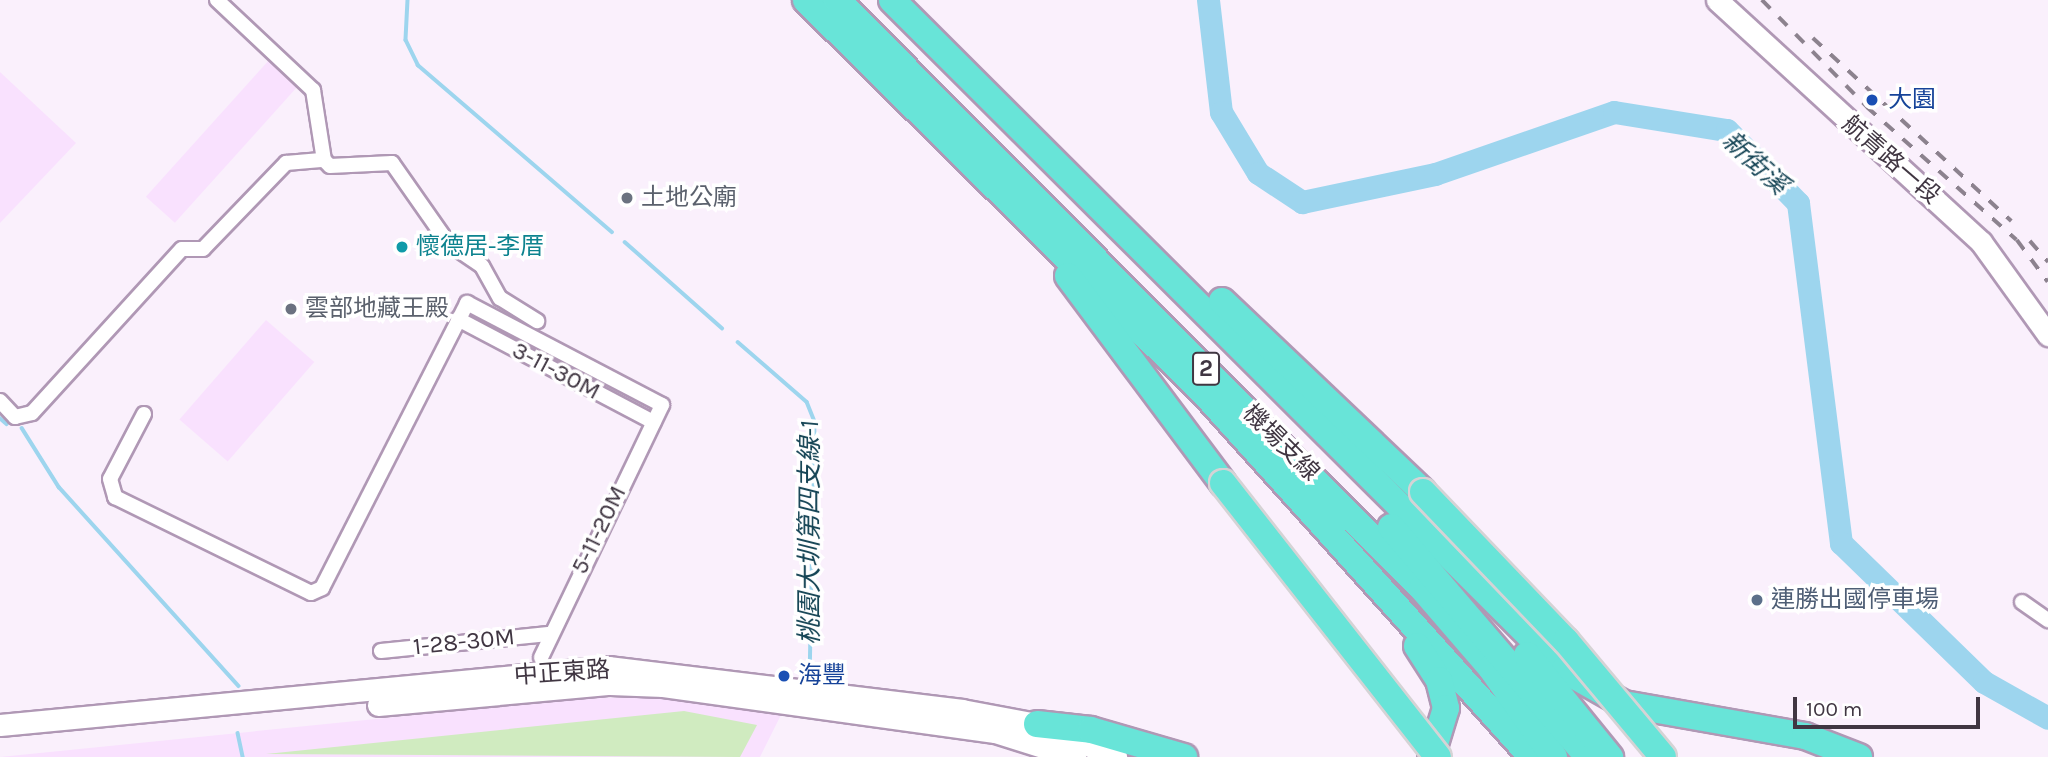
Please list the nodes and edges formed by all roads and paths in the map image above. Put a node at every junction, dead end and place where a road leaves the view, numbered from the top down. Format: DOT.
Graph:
graph roads {
  1 [pos="217,0"];
  2 [pos="806,0"];
  3 [pos="837,0"];
  4 [pos="873,0"];
  5 [pos="892,0"];
  6 [pos="904,0"];
  7 [pos="1723,2"];
  8 [pos="324,160"];
  9 [pos="1031,223"];
  10 [pos="458,319"];
  11 [pos="537,321"];
  12 [pos="2048,334"];
  13 [pos="0,401"];
  14 [pos="662,405"];
  15 [pos="144,414"];
  16 [pos="653,422"];
  17 [pos="1298,498"];
  18 [pos="1460,572"];
  19 [pos="2022,602"];
  20 [pos="2048,620"];
  21 [pos="548,634"];
  22 [pos="381,650"];
  23 [pos="541,657"];
  24 [pos="1037,724"];
  25 [pos="0,725"];
  26 [pos="0,737"];
  27 [pos="1075,757"];
  28 [pos="1116,757"];
  29 [pos="1184,757"];
  30 [pos="1431,757"];
  31 [pos="1438,757"];
  32 [pos="1532,757"];
  33 [pos="1554,757"];
  34 [pos="1588,757"];
  35 [pos="1610,757"];
  36 [pos="1664,757"];
  37 [pos="1859,757"];
  1 -- 8 [label="street"];
  2 -- 9 [label="highway"];
  3 -- 33 [label="highway, 機場支線 / 2"];
  4 -- 34 [label="highway, 機場支線 / 2"];
  5 -- 18 [label="highway"];
  6 -- 36 [label="highway, bridge"];
  7 -- 12 [label="main road, 航青路一段"];
  8 -- 11 [label="street"];
  8 -- 13 [label="street"];
  9 -- 17 [label="highway"];
  9 -- 31 [label="highway, bridge"];
  10 -- 14 [label="street, 3-11-30M"];
  10 -- 15 [label="street"];
  10 -- 16 [label="street, 3-11-30M"];
  14 -- 16 [label="street, 5-11-20M"];
  16 -- 21 [label="street, 5-11-20M"];
  17 -- 30 [label="highway"];
  17 -- 32 [label="highway"];
  18 -- 35 [label="highway"];
  18 -- 37 [label="highway"];
  19 -- 20 [label="street"];
  21 -- 22 [label="street, 1-28-30M"];
  21 -- 23 [label="street, 5-11-20M"];
  24 -- 25 [label="main road, 中正東路"];
  24 -- 28 [label="main road, 中正東路"];
  24 -- 29 [label="highway"];
  26 -- 27 [label="main road, 中正東路"];
}
